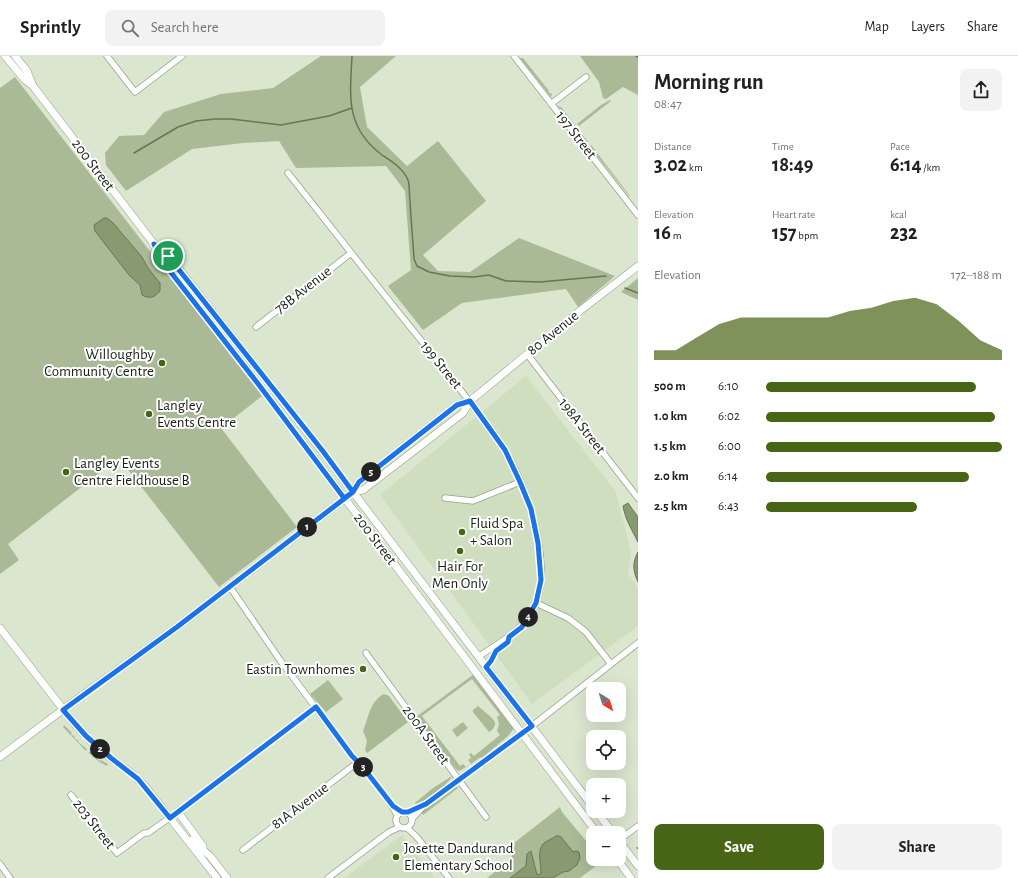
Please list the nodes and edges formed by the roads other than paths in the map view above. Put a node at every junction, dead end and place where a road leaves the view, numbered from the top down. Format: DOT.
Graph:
graph roads {
  1 [pos="5,56"];
  2 [pos="15,56"];
  3 [pos="107,56"];
  4 [pos="182,56"];
  5 [pos="514,56"];
  6 [pos="586,77"];
  7 [pos="33,86"];
  8 [pos="552,104"];
  9 [pos="288,173"];
  10 [pos="638,215"];
  11 [pos="154,244"];
  12 [pos="351,253"];
  13 [pos="638,266"];
  14 [pos="256,327"];
  15 [pos="527,354"];
  16 [pos="470,401"];
  17 [pos="520,482"];
  18 [pos="353,492"];
  19 [pos="344,498"];
  20 [pos="445,498"];
  21 [pos="638,498"];
  22 [pos="230,586"];
  23 [pos="536,603"];
  24 [pos="0,628"];
  25 [pos="509,637"];
  26 [pos="638,643"];
  27 [pos="366,653"];
  28 [pos="478,657"];
  29 [pos="611,664"];
  30 [pos="486,667"];
  31 [pos="316,707"];
  32 [pos="63,710"];
  33 [pos="532,726"];
  34 [pos="522,733"];
  35 [pos="0,757"];
  36 [pos="358,762"];
  37 [pos="459,779"];
  38 [pos="71,795"];
  39 [pos="586,798"];
  40 [pos="426,804"];
  41 [pos="178,812"];
  42 [pos="402,813"];
  43 [pos="170,818"];
  44 [pos="412,818"];
  45 [pos="486,818"];
  46 [pos="601,818"];
  47 [pos="398,825"];
  48 [pos="409,826"];
  49 [pos="592,826"];
  50 [pos="608,826"];
  51 [pos="638,826"];
  52 [pos="180,831"];
  53 [pos="626,835"];
  54 [pos="243,850"];
  55 [pos="626,850"];
  56 [pos="210,856"];
  57 [pos="0,864"];
  58 [pos="622,866"];
  59 [pos="638,866"];
  60 [pos="10,878"];
  61 [pos="217,878"];
  62 [pos="227,878"];
  63 [pos="328,878"];
  64 [pos="449,878"];
  65 [pos="631,878"];
  1 -- 7 [label="main road, 200 Street"];
  2 -- 7 [label="main road, 200 Street"];
  3 -- 4 [label="street"];
  5 -- 8 [label="street, 197 Street"];
  6 -- 8 [label="street"];
  7 -- 11 [label="main road, 200 Street"];
  8 -- 10 [label="street, 197 Street"];
  9 -- 12 [label="street, 199 Street"];
  11 -- 18 [label="main road, 200 Street"];
  11 -- 19 [label="main road, 200 Street"];
  12 -- 14 [label="street, 78B Avenue"];
  12 -- 16 [label="street, 199 Street"];
  13 -- 15 [label="main road, 80 Avenue"];
  15 -- 16 [label="main road, 80 Avenue"];
  15 -- 21 [label="street, 198A Street"];
  16 -- 17 [label="street, 199 Street"];
  16 -- 18 [label="main road, 80 Avenue"];
  17 -- 20 [label="street"];
  17 -- 23 [label="street, 199 Street"];
  18 -- 19 [label="main road, 80 Avenue"];
  18 -- 28 [label="main road, 200 Street"];
  19 -- 22 [label="main road, 80 Avenue"];
  19 -- 34 [label="main road, 200 Street"];
  22 -- 31 [label="street"];
  22 -- 32 [label="main road, 80 Avenue"];
  23 -- 25 [label="street"];
  23 -- 29 [label="street"];
  24 -- 32 [label="main road"];
  25 -- 28 [label="street"];
  25 -- 30 [label="street"];
  26 -- 29 [label="street"];
  27 -- 37 [label="street, 200A Street"];
  28 -- 30 [label="main road, 200 Street"];
  29 -- 33 [label="street"];
  30 -- 33 [label="main road, 200 Street"];
  31 -- 36 [label="street"];
  31 -- 41 [label="street"];
  32 -- 35 [label="main road, 80 Avenue"];
  32 -- 43 [label="main road"];
  33 -- 34 [label="street"];
  33 -- 39 [label="main road, 200 Street"];
  34 -- 37 [label="street"];
  34 -- 49 [label="main road, 200 Street"];
  36 -- 42 [label="street"];
  36 -- 54 [label="street, 81A Avenue"];
  37 -- 40 [label="street"];
  37 -- 45 [label="street, 200A Street"];
  38 -- 43 [label="street, 203 Street"];
  40 -- 42 [label="street"];
  40 -- 44 [label="street"];
  41 -- 43 [label="street"];
  41 -- 56 [label="main road"];
  42 -- 44 [label="street"];
  42 -- 47 [label="street"];
  43 -- 52 [label="main road"];
  44 -- 48 [label="street"];
  46 -- 50 [label="main road"];
  47 -- 48 [label="street"];
  47 -- 63 [label="street"];
  48 -- 64 [label="street"];
  51 -- 53 [label="street"];
  52 -- 56 [label="main road"];
  52 -- 61 [label="main road"];
  55 -- 59 [label="main road"];
  56 -- 62 [label="main road"];
  57 -- 60 [label="street"];
  58 -- 65 [label="main road"];
}
